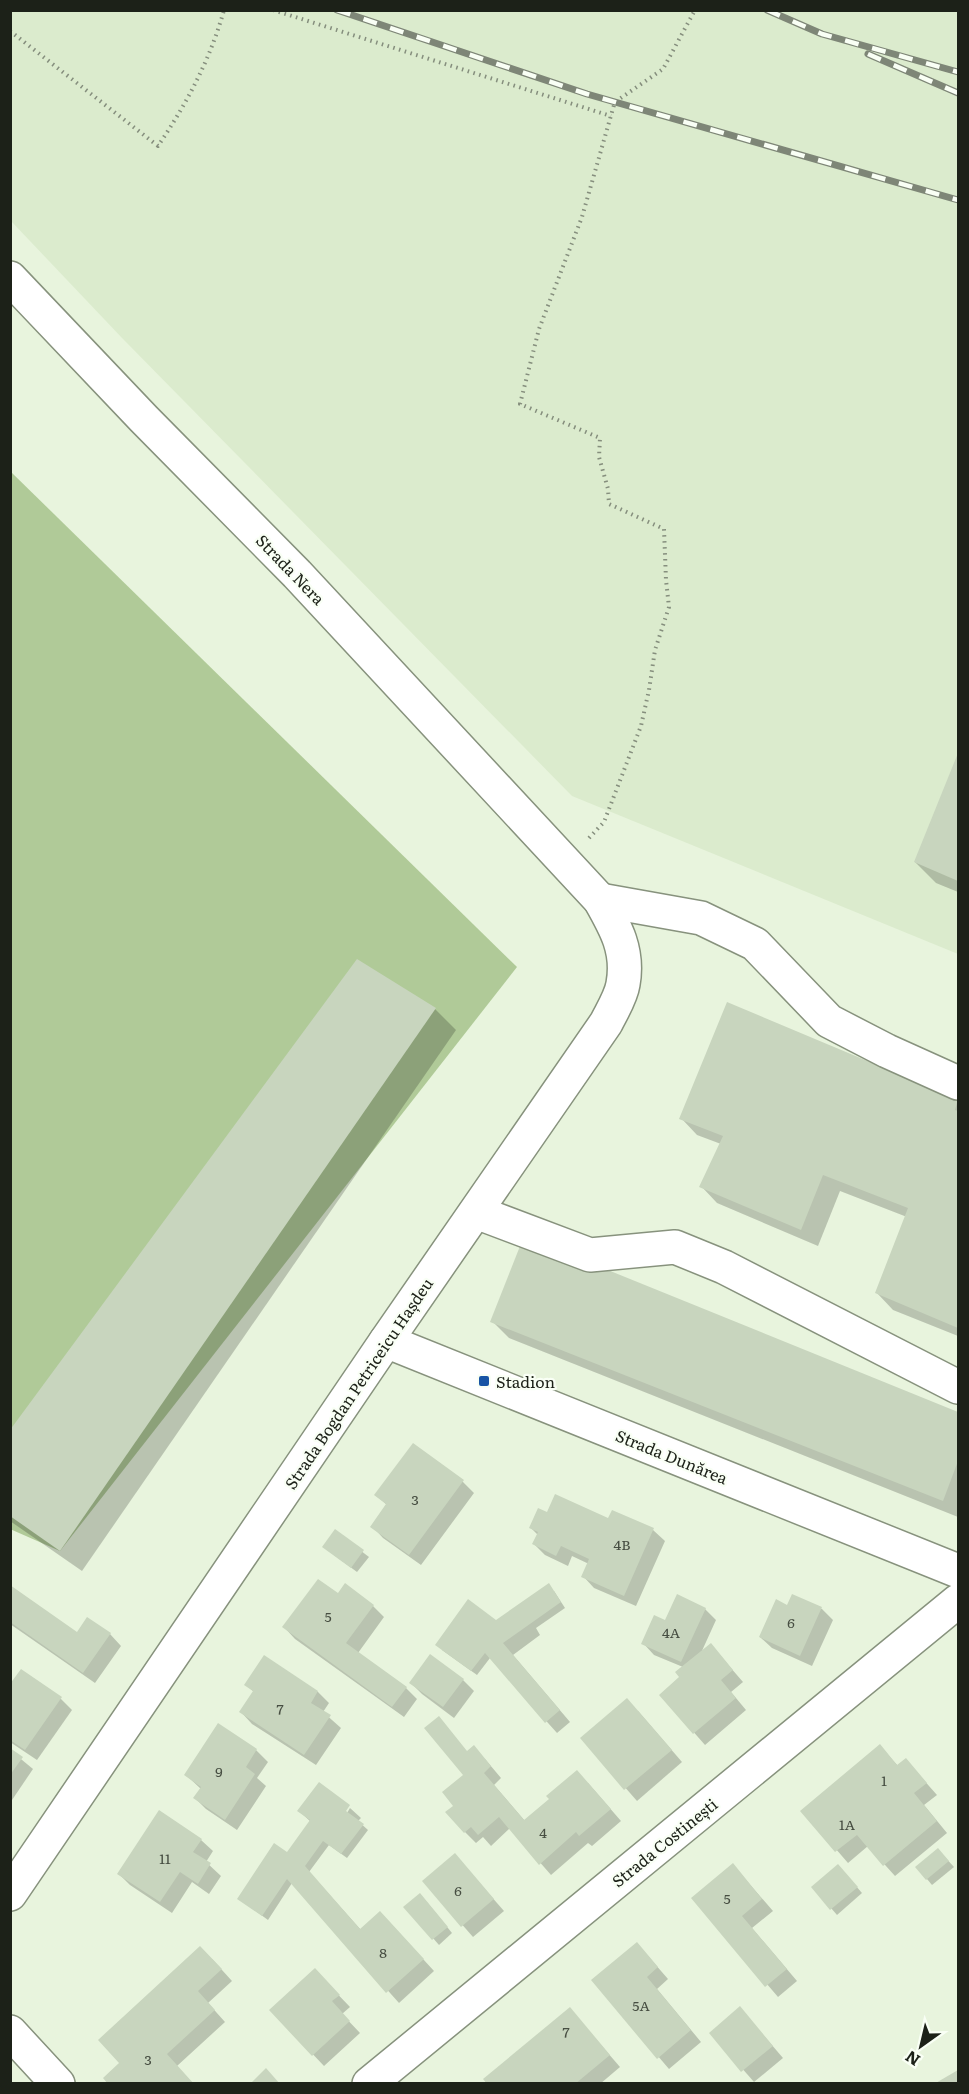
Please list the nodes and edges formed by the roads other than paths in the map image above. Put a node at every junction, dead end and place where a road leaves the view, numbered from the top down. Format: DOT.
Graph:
graph roads {
  1 [pos="10,278"];
  2 [pos="567,864"];
  3 [pos="600,900"];
  4 [pos="958,1083"];
  5 [pos="476,1212"];
  6 [pos="386,1341"];
  7 [pos="958,1387"];
  8 [pos="958,1571"];
  9 [pos="958,1601"];
  10 [pos="10,1894"];
  11 [pos="10,2032"];
  12 [pos="58,2084"];
  13 [pos="369,2084"];
  1 -- 2 [label="street, Strada Nera"];
  2 -- 3 [label="street, Strada Bogdan Petriceicu Hașdeu"];
  3 -- 4 [label="street"];
  3 -- 5 [label="street, Strada Bogdan Petriceicu Hașdeu"];
  5 -- 6 [label="street, Strada Bogdan Petriceicu Hașdeu"];
  5 -- 7 [label="street"];
  6 -- 8 [label="street, Strada Dunărea"];
  6 -- 10 [label="street, Strada Bogdan Petriceicu Hașdeu"];
  9 -- 13 [label="street, Strada Costinești"];
  11 -- 12 [label="street"];
}
